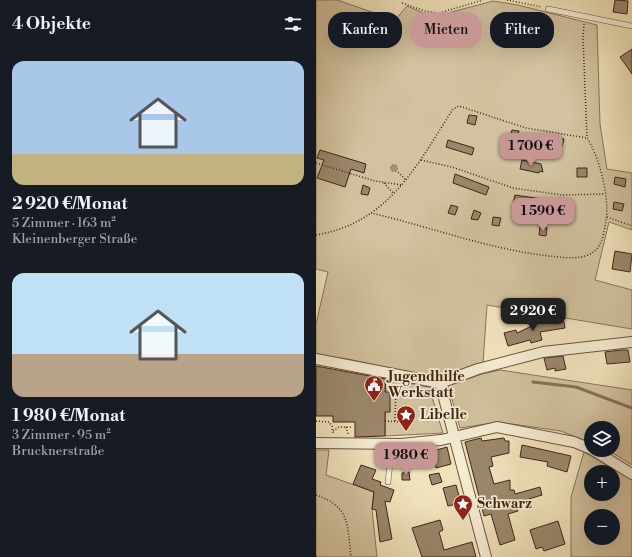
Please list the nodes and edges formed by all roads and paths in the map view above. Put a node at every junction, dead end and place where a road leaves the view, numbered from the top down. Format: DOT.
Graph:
graph roads {
  1 [pos="483,0"];
  2 [pos="507,0"];
  3 [pos="402,3"];
  4 [pos="548,9"];
  5 [pos="585,17"];
  6 [pos="632,26"];
  7 [pos="587,138"];
  8 [pos="420,160"];
  9 [pos="316,163"];
  10 [pos="396,170"];
  11 [pos="406,180"];
  12 [pos="384,182"];
  13 [pos="402,185"];
  14 [pos="394,194"];
  15 [pos="605,194"];
  16 [pos="372,213"];
  17 [pos="607,217"];
  18 [pos="632,226"];
  19 [pos="316,234"];
  20 [pos="632,342"];
  21 [pos="316,359"];
  22 [pos="440,383"];
  23 [pos="386,387"];
  24 [pos="316,421"];
  25 [pos="385,421"];
  26 [pos="395,422"];
  27 [pos="401,422"];
  28 [pos="352,428"];
  29 [pos="454,437"];
  30 [pos="316,443"];
  31 [pos="392,444"];
  32 [pos="584,446"];
  33 [pos="604,457"];
  34 [pos="632,474"];
  35 [pos="388,482"];
  36 [pos="316,495"];
  37 [pos="351,557"];
  38 [pos="486,557"];
  1 -- 3 [label="path"];
  2 -- 4 [label="path"];
  4 -- 5 [label="lane"];
  5 -- 6 [label="lane"];
  5 -- 7 [label="path"];
  7 -- 8 [label="path"];
  7 -- 15 [label="path"];
  8 -- 11 [label="path"];
  8 -- 15 [label="path"];
  9 -- 12 [label="path"];
  10 -- 11 [label="path"];
  11 -- 13 [label="path"];
  12 -- 13 [label="path"];
  12 -- 14 [label="path"];
  13 -- 14 [label="path"];
  14 -- 16 [label="path"];
  15 -- 17 [label="path"];
  16 -- 17 [label="path"];
  16 -- 19 [label="path"];
  17 -- 18 [label="path"];
  20 -- 22 [label="street"];
  21 -- 22 [label="street"];
  22 -- 29 [label="street"];
  23 -- 26 [label="path"];
  24 -- 28 [label="path"];
  25 -- 26 [label="path"];
  26 -- 27 [label="path"];
  29 -- 31 [label="street"];
  29 -- 32 [label="street"];
  29 -- 38 [label="street"];
  30 -- 31 [label="street"];
  31 -- 35 [label="lane"];
  33 -- 34 [label="street"];
  36 -- 37 [label="path"];
}
